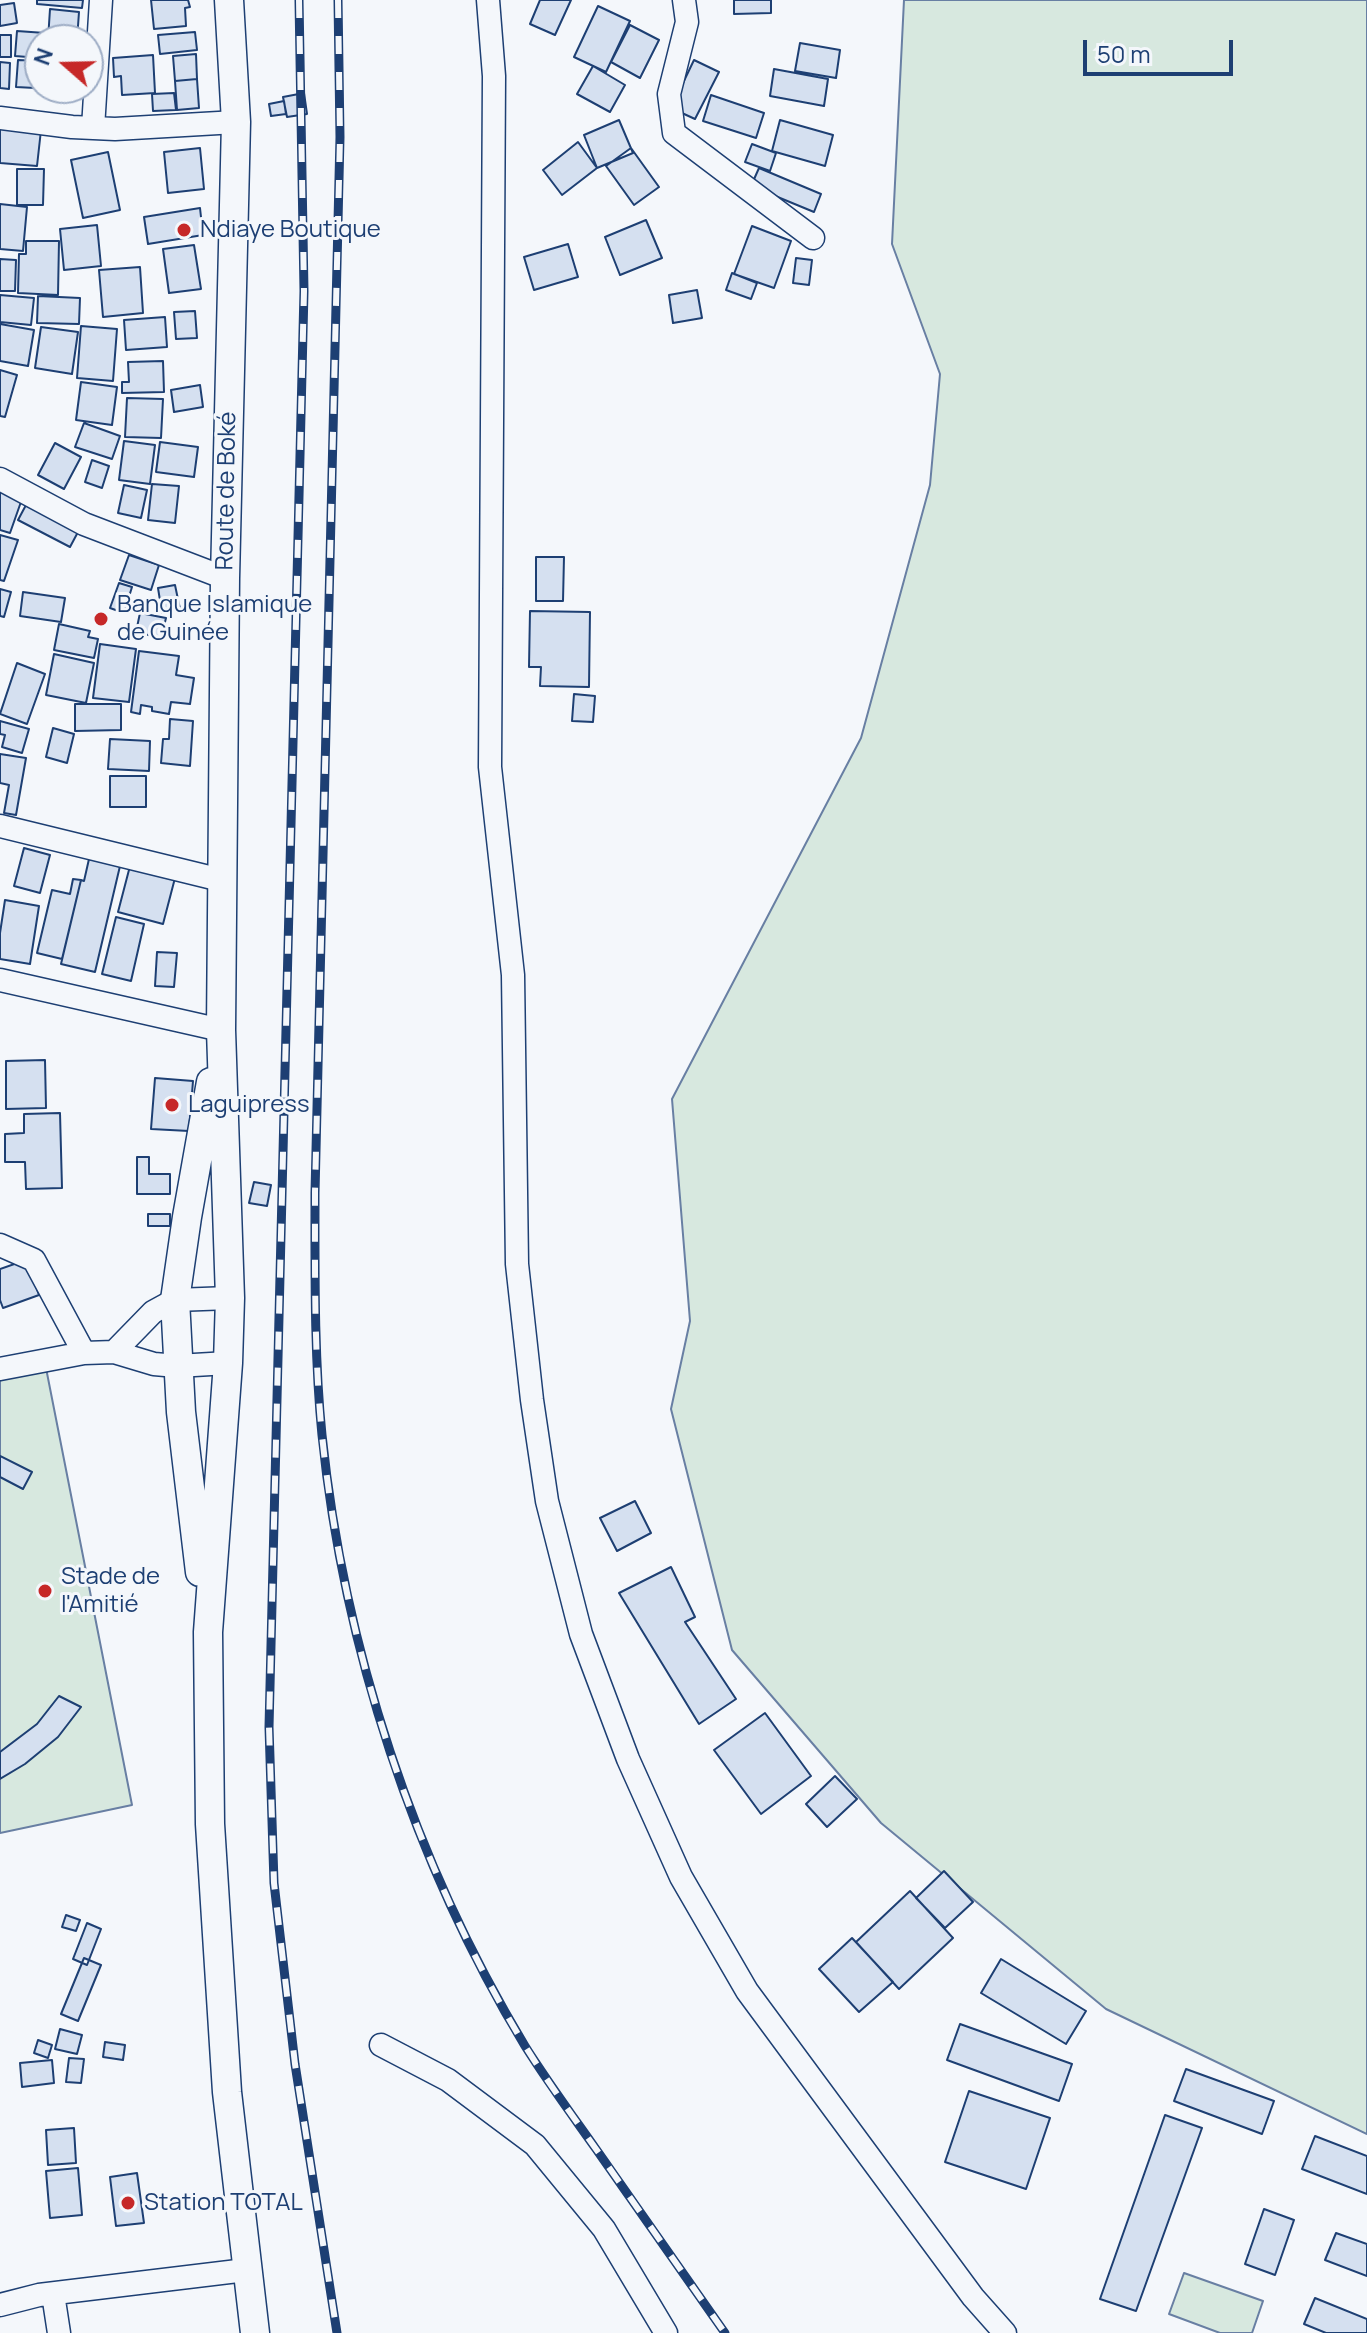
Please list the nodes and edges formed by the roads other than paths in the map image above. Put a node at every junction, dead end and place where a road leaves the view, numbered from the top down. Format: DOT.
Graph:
graph roads {
  1 [pos="101,0"];
  2 [pos="229,0"];
  3 [pos="488,0"];
  4 [pos="684,0"];
  5 [pos="0,118"];
  6 [pos="236,122"];
  7 [pos="93,128"];
  8 [pos="813,238"];
  9 [pos="0,479"];
  10 [pos="225,578"];
  11 [pos="0,826"];
  12 [pos="221,880"];
  13 [pos="0,980"];
  14 [pos="221,1030"];
  15 [pos="0,1245"];
  16 [pos="230,1298"];
  17 [pos="175,1300"];
  18 [pos="114,1352"];
  19 [pos="84,1353"];
  20 [pos="228,1363"];
  21 [pos="177,1366"];
  22 [pos="0,1369"];
  23 [pos="208,1632"];
  24 [pos="381,2045"];
  25 [pos="246,2270"];
  26 [pos="53,2294"];
  27 [pos="0,2305"];
  28 [pos="59,2333"];
  29 [pos="255,2333"];
  30 [pos="666,2333"];
  31 [pos="1005,2333"];
  1 -- 7 [label="street"];
  2 -- 6 [label="main road, Route de Boké"];
  3 -- 31 [label="street"];
  4 -- 8 [label="street"];
  5 -- 7 [label="street"];
  6 -- 7 [label="street"];
  6 -- 10 [label="main road, Route de Boké"];
  9 -- 10 [label="street"];
  10 -- 12 [label="main road, Route de Boké"];
  11 -- 12 [label="street"];
  12 -- 14 [label="main road, Route de Boké"];
  13 -- 14 [label="street"];
  14 -- 16 [label="main road"];
  14 -- 17 [label="main road"];
  15 -- 19 [label="street"];
  16 -- 17 [label="street"];
  16 -- 20 [label="main road"];
  17 -- 18 [label="street"];
  17 -- 21 [label="main road"];
  18 -- 19 [label="street"];
  18 -- 21 [label="street"];
  19 -- 22 [label="street"];
  20 -- 21 [label="street"];
  20 -- 23 [label="main road"];
  21 -- 23 [label="main road"];
  23 -- 25 [label="main road"];
  24 -- 30 [label="street"];
  25 -- 26 [label="street"];
  25 -- 29 [label="main road"];
  26 -- 27 [label="street"];
  26 -- 28 [label="street"];
}
